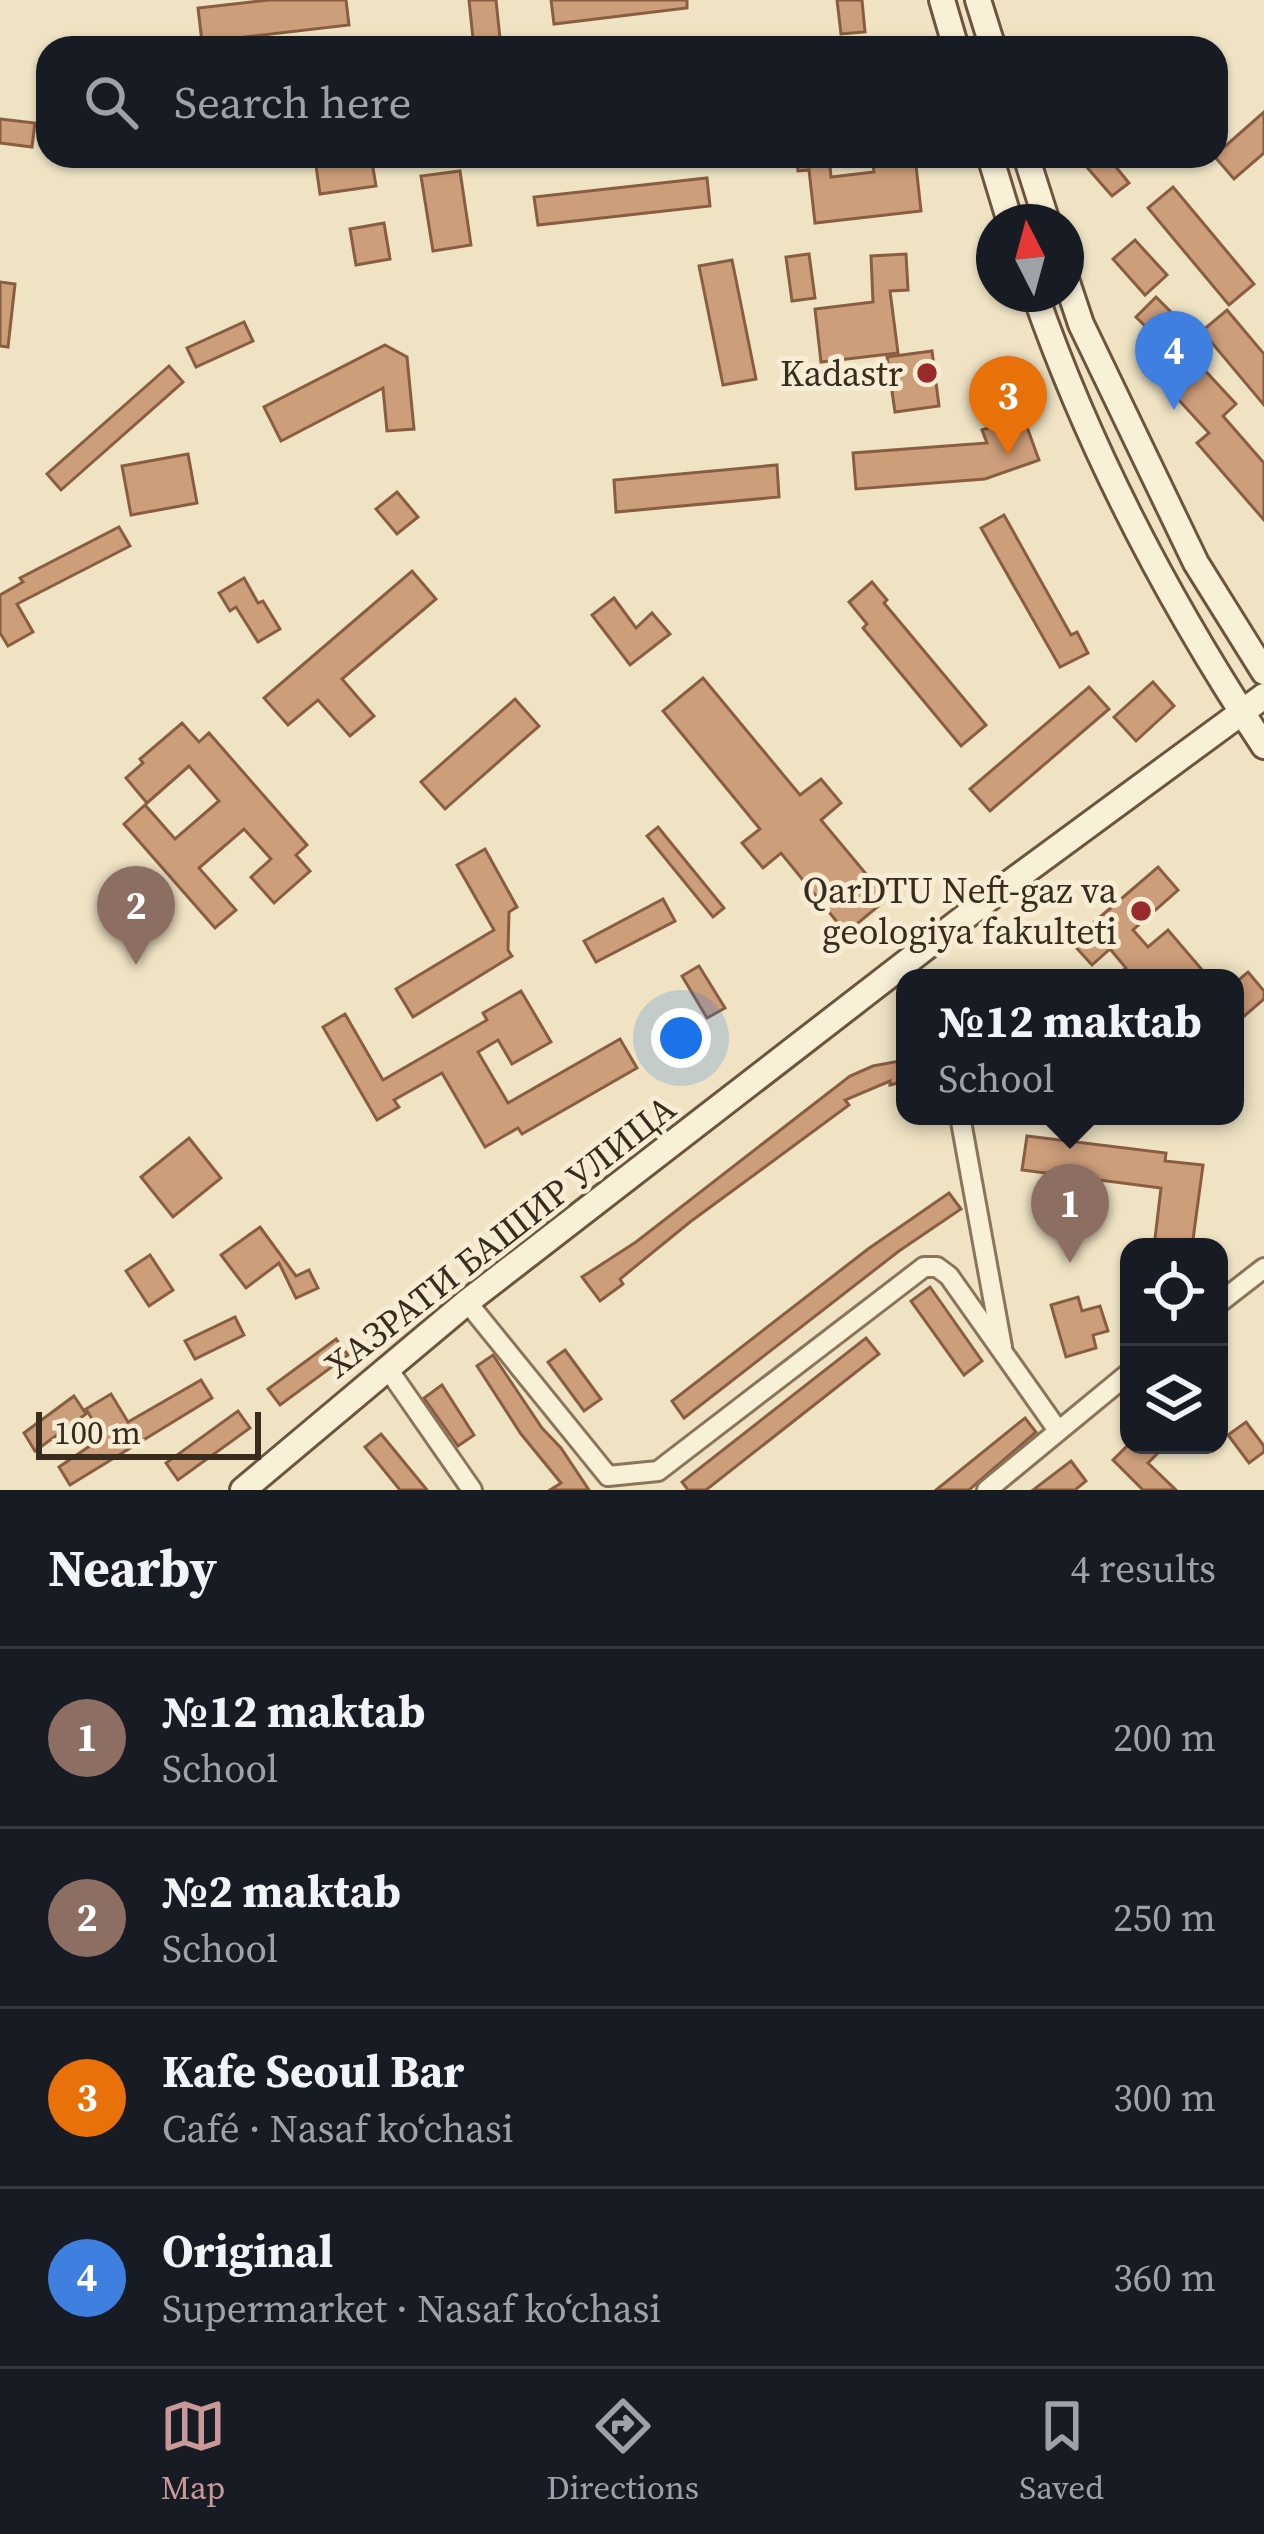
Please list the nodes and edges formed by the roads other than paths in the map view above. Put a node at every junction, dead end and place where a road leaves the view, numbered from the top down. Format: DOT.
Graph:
graph roads {
  1 [pos="942,0"];
  2 [pos="978,0"];
  3 [pos="952,36"];
  4 [pos="989,36"];
  5 [pos="994,168"];
  6 [pos="1030,168"];
  7 [pos="1005,204"];
  8 [pos="1041,204"];
  9 [pos="1042,312"];
  10 [pos="1078,312"];
  11 [pos="1264,672"];
  12 [pos="1264,696"];
  13 [pos="1241,712"];
  14 [pos="1264,746"];
  15 [pos="898,969"];
  16 [pos="896,970"];
  17 [pos="962,1125"];
  18 [pos="1264,1268"];
  19 [pos="1228,1296"];
  20 [pos="467,1302"];
  21 [pos="1003,1357"];
  22 [pos="388,1369"];
  23 [pos="1120,1380"];
  24 [pos="1057,1429"];
  25 [pos="243,1490"];
  26 [pos="472,1490"];
  27 [pos="987,1490"];
  1 -- 3 [label="street"];
  2 -- 4 [label="street"];
  5 -- 7 [label="street"];
  6 -- 8 [label="street"];
  9 -- 13 [label="street"];
  10 -- 11 [label="street"];
  12 -- 13 [label="street, ХАЗРАТИ БАШИР УЛИЦА"];
  13 -- 14 [label="street"];
  13 -- 15 [label="street, ХАЗРАТИ БАШИР УЛИЦА"];
  16 -- 20 [label="street, ХАЗРАТИ БАШИР УЛИЦА"];
  17 -- 21 [label="street"];
  18 -- 19 [label="street"];
  20 -- 21 [label="street"];
  20 -- 22 [label="street, ХАЗРАТИ БАШИР УЛИЦА"];
  21 -- 24 [label="street"];
  22 -- 25 [label="street, ХАЗРАТИ БАШИР УЛИЦА"];
  22 -- 26 [label="street"];
  23 -- 24 [label="street"];
  24 -- 27 [label="street"];
}
